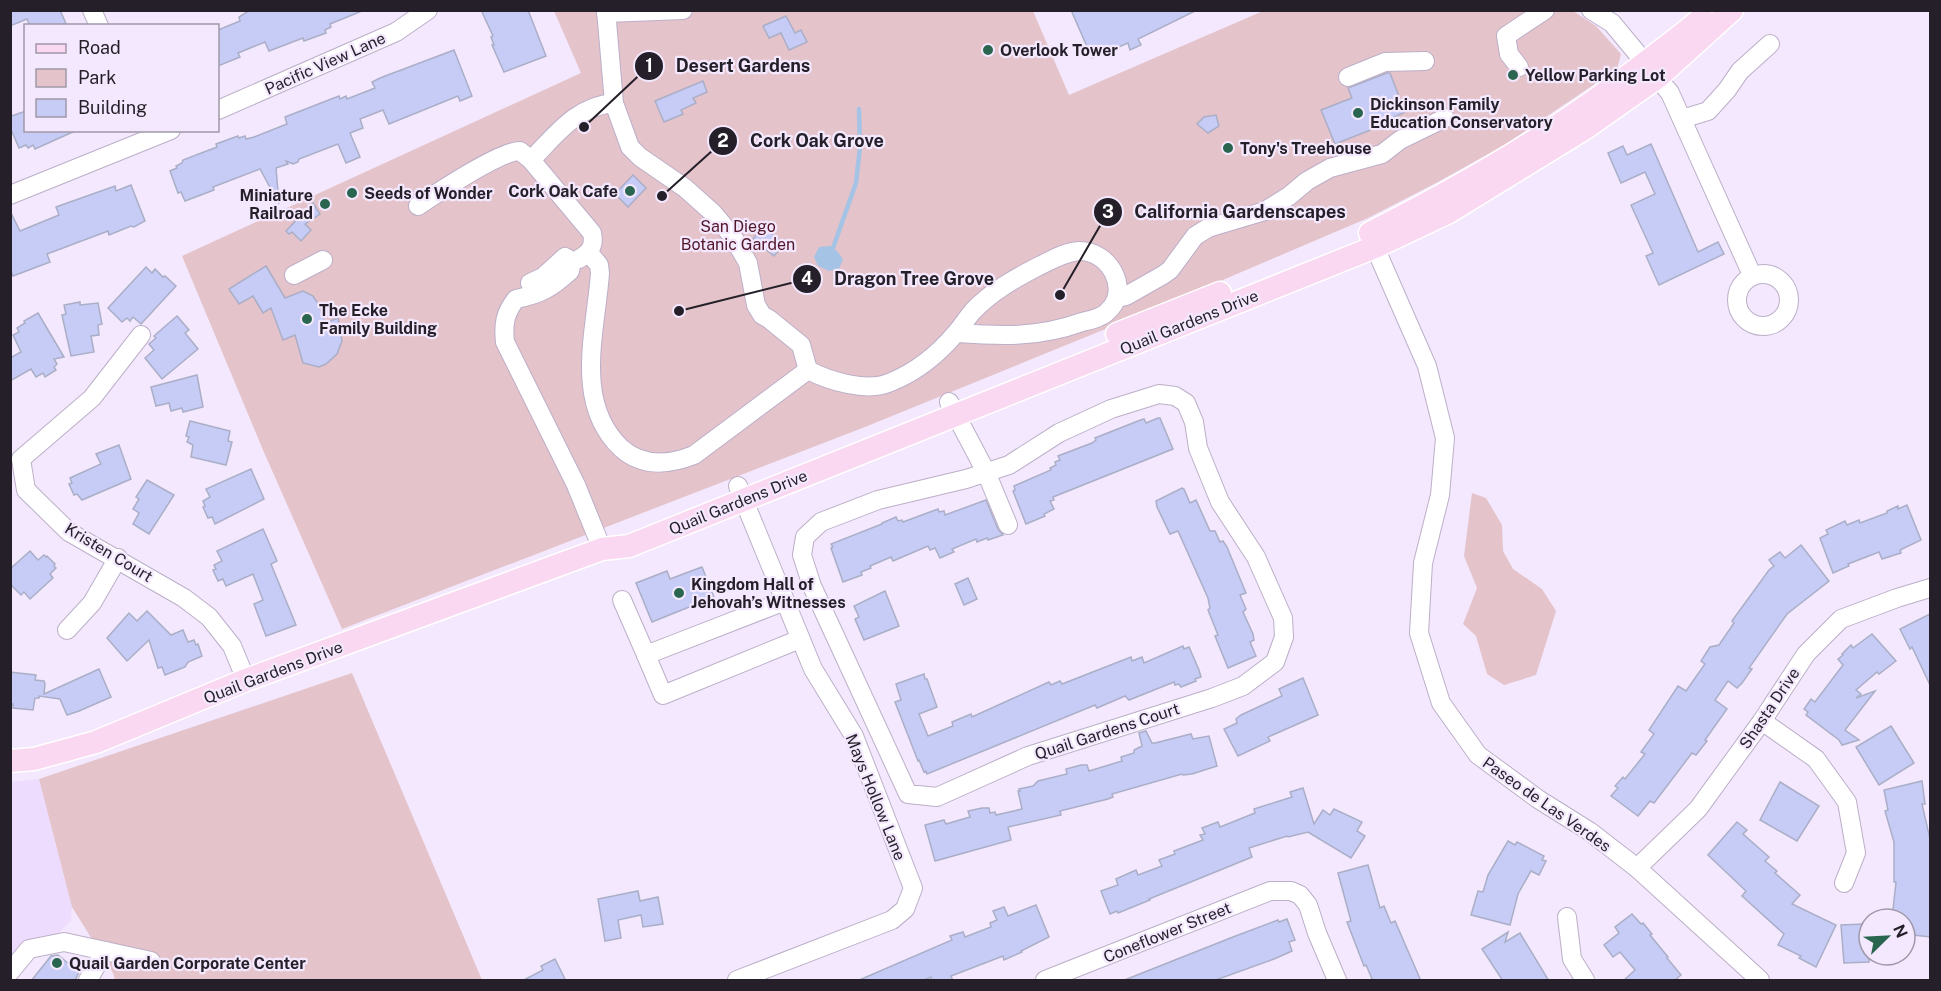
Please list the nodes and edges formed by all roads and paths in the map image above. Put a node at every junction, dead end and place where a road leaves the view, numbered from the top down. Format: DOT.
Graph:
graph roads {
  1 [pos="92,10"];
  2 [pos="428,10"];
  3 [pos="683,10"];
  4 [pos="1545,10"];
  5 [pos="1591,10"];
  6 [pos="1710,10"];
  7 [pos="1732,10"];
  8 [pos="606,12"];
  9 [pos="98,24"];
  10 [pos="1770,45"];
  11 [pos="1425,62"];
  12 [pos="1519,67"];
  13 [pos="1652,70"];
  14 [pos="1348,77"];
  15 [pos="614,103"];
  16 [pos="219,110"];
  17 [pos="1445,118"];
  18 [pos="1682,119"];
  19 [pos="147,135"];
  20 [pos="531,160"];
  21 [pos="10,195"];
  22 [pos="418,206"];
  23 [pos="1372,240"];
  24 [pos="589,253"];
  25 [pos="568,259"];
  26 [pos="323,260"];
  27 [pos="294,275"];
  28 [pos="1752,275"];
  29 [pos="531,283"];
  30 [pos="1117,298"];
  31 [pos="956,333"];
  32 [pos="141,335"];
  33 [pos="807,370"];
  34 [pos="952,409"];
  35 [pos="986,472"];
  36 [pos="741,493"];
  37 [pos="1008,525"];
  38 [pos="602,549"];
  39 [pos="118,558"];
  40 [pos="1930,588"];
  41 [pos="622,600"];
  42 [pos="785,601"];
  43 [pos="67,630"];
  44 [pos="800,639"];
  45 [pos="646,655"];
  46 [pos="246,680"];
  47 [pos="1762,721"];
  48 [pos="10,760"];
  49 [pos="1637,868"];
  50 [pos="1844,884"];
  51 [pos="1567,917"];
  52 [pos="105,951"];
  53 [pos="151,961"];
  54 [pos="10,972"];
  55 [pos="88,981"];
  56 [pos="737,981"];
  57 [pos="1045,981"];
  58 [pos="1337,981"];
  59 [pos="1585,981"];
  60 [pos="1760,981"];
  1 -- 9 [label="street"];
  2 -- 16 [label="street, Pacific View Lane"];
  3 -- 8 [label="street"];
  4 -- 12 [label="street"];
  5 -- 13 [label="street"];
  6 -- 13 [label="main road, Quail Gardens Drive"];
  7 -- 13 [label="main road, Quail Gardens Drive"];
  8 -- 15 [label="street"];
  10 -- 18 [label="street"];
  11 -- 14 [label="street"];
  13 -- 18 [label="street"];
  13 -- 23 [label="main road, Quail Gardens Drive"];
  15 -- 20 [label="street"];
  15 -- 33 [label="street"];
  17 -- 30 [label="street"];
  18 -- 28 [label="street"];
  19 -- 21 [label="street"];
  20 -- 22 [label="street"];
  20 -- 24 [label="street"];
  23 -- 34 [label="main road, Quail Gardens Drive"];
  23 -- 49 [label="street, Paseo de Las Verdes"];
  24 -- 25 [label="street"];
  24 -- 33 [label="street"];
  25 -- 29 [label="street"];
  25 -- 38 [label="street"];
  26 -- 27 [label="street"];
  30 -- 31 [label="street"];
  30 -- 31 [label="street"];
  31 -- 33 [label="street"];
  32 -- 39 [label="street, Kristen Court"];
  34 -- 35 [label="street"];
  34 -- 36 [label="main road, Quail Gardens Drive"];
  35 -- 35 [label="street, Quail Gardens Court"];
  35 -- 37 [label="street"];
  36 -- 38 [label="main road, Quail Gardens Drive"];
  36 -- 42 [label="street, Mays Hollow Lane"];
  38 -- 46 [label="main road, Quail Gardens Drive"];
  39 -- 43 [label="street"];
  39 -- 46 [label="street, Kristen Court"];
  40 -- 47 [label="street, Shasta Drive"];
  41 -- 45 [label="street"];
  42 -- 44 [label="street, Mays Hollow Lane"];
  42 -- 45 [label="street"];
  44 -- 45 [label="street"];
  44 -- 56 [label="street, Mays Hollow Lane"];
  46 -- 48 [label="main road, Quail Gardens Drive"];
  47 -- 49 [label="street, Shasta Drive"];
  47 -- 50 [label="street"];
  49 -- 60 [label="street, Paseo de Las Verdes"];
  51 -- 59 [label="street"];
  52 -- 53 [label="street"];
  52 -- 54 [label="street"];
  52 -- 55 [label="street"];
  57 -- 58 [label="street, Coneflower Street"];
}
